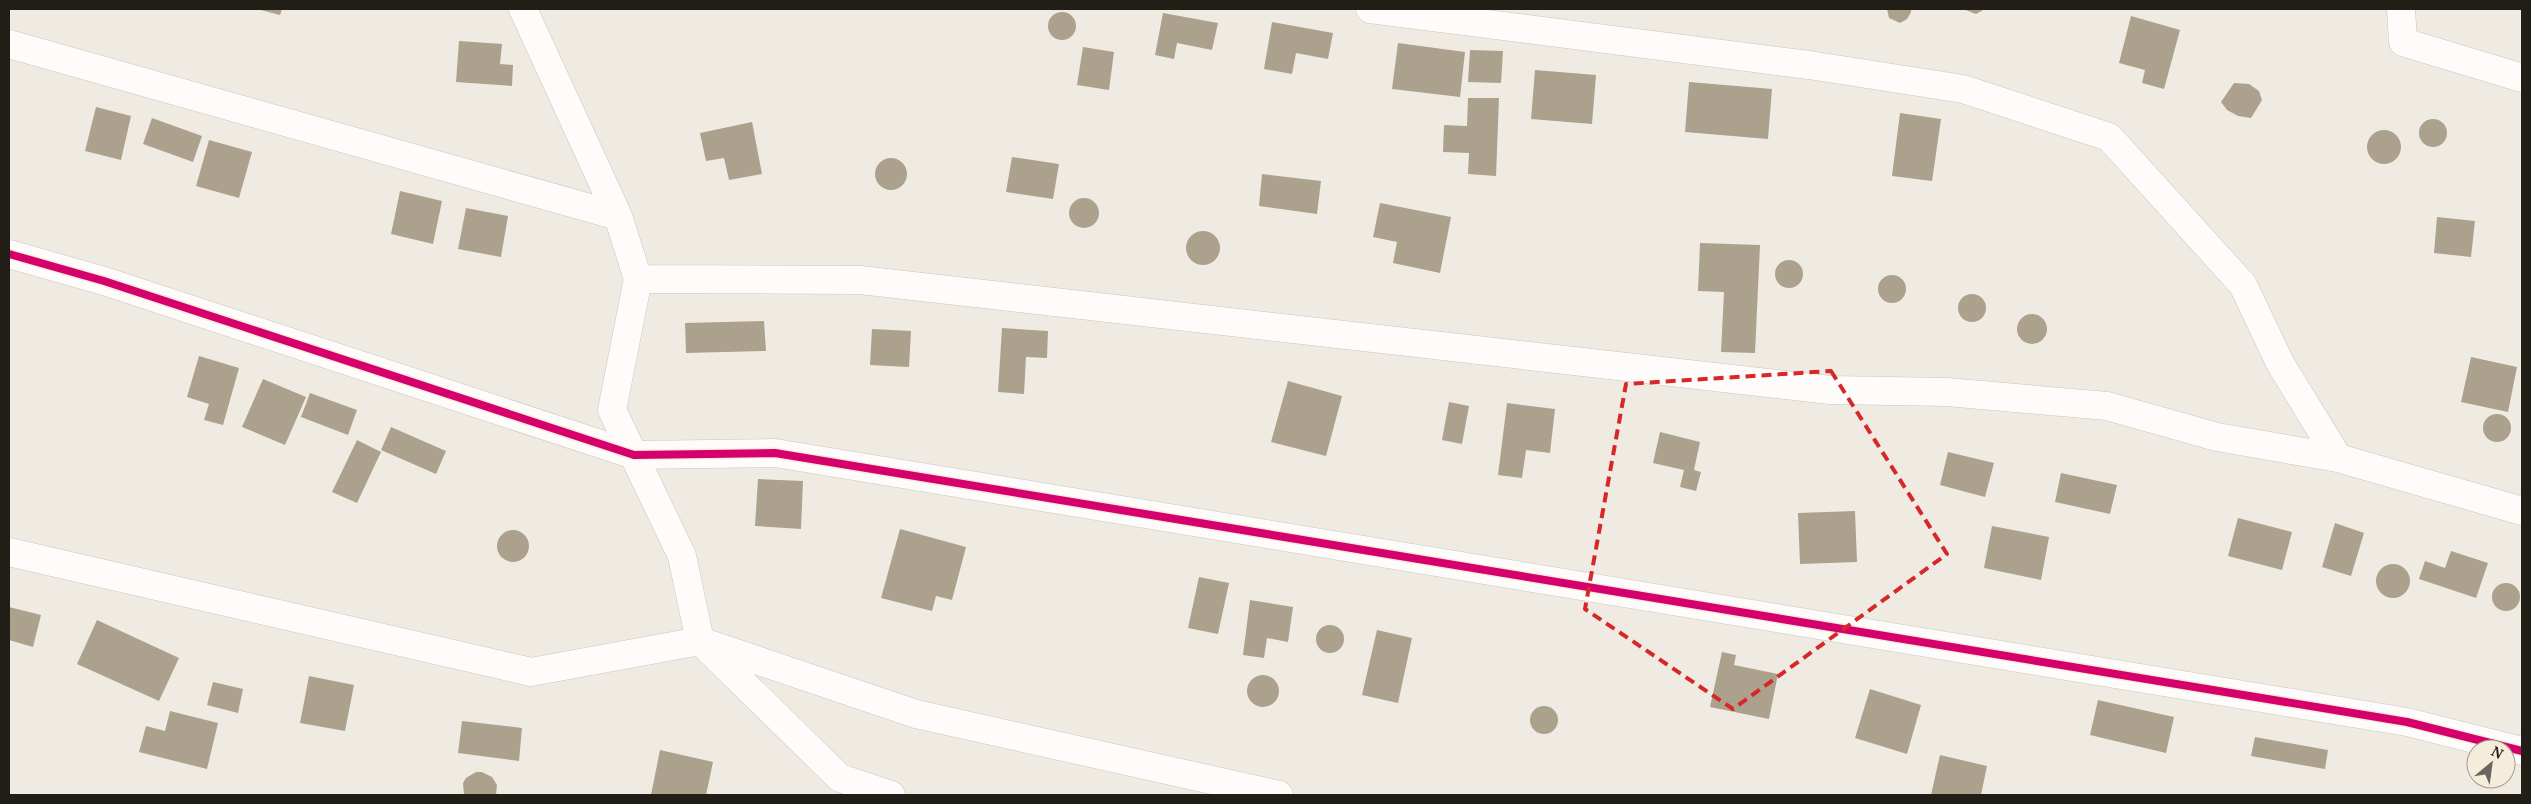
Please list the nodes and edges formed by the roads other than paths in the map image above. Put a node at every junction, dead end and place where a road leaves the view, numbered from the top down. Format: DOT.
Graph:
graph roads {
  1 [pos="523,9"];
  2 [pos="1370,9"];
  3 [pos="2401,9"];
  4 [pos="9,44"];
  5 [pos="2522,78"];
  6 [pos="618,216"];
  7 [pos="9,254"];
  8 [pos="638,279"];
  9 [pos="634,454"];
  10 [pos="2338,458"];
  11 [pos="2522,510"];
  12 [pos="9,552"];
  13 [pos="700,641"];
  14 [pos="2522,751"];
  15 [pos="891,795"];
  16 [pos="1279,795"];
  1 -- 6 [label="street"];
  2 -- 10 [label="street"];
  3 -- 5 [label="street"];
  4 -- 6 [label="street"];
  6 -- 8 [label="street"];
  7 -- 9 [label="street"];
  8 -- 9 [label="street"];
  8 -- 10 [label="street"];
  9 -- 13 [label="street"];
  9 -- 14 [label="street"];
  10 -- 11 [label="street"];
  12 -- 13 [label="street"];
  13 -- 15 [label="street"];
  13 -- 16 [label="street"];
}
